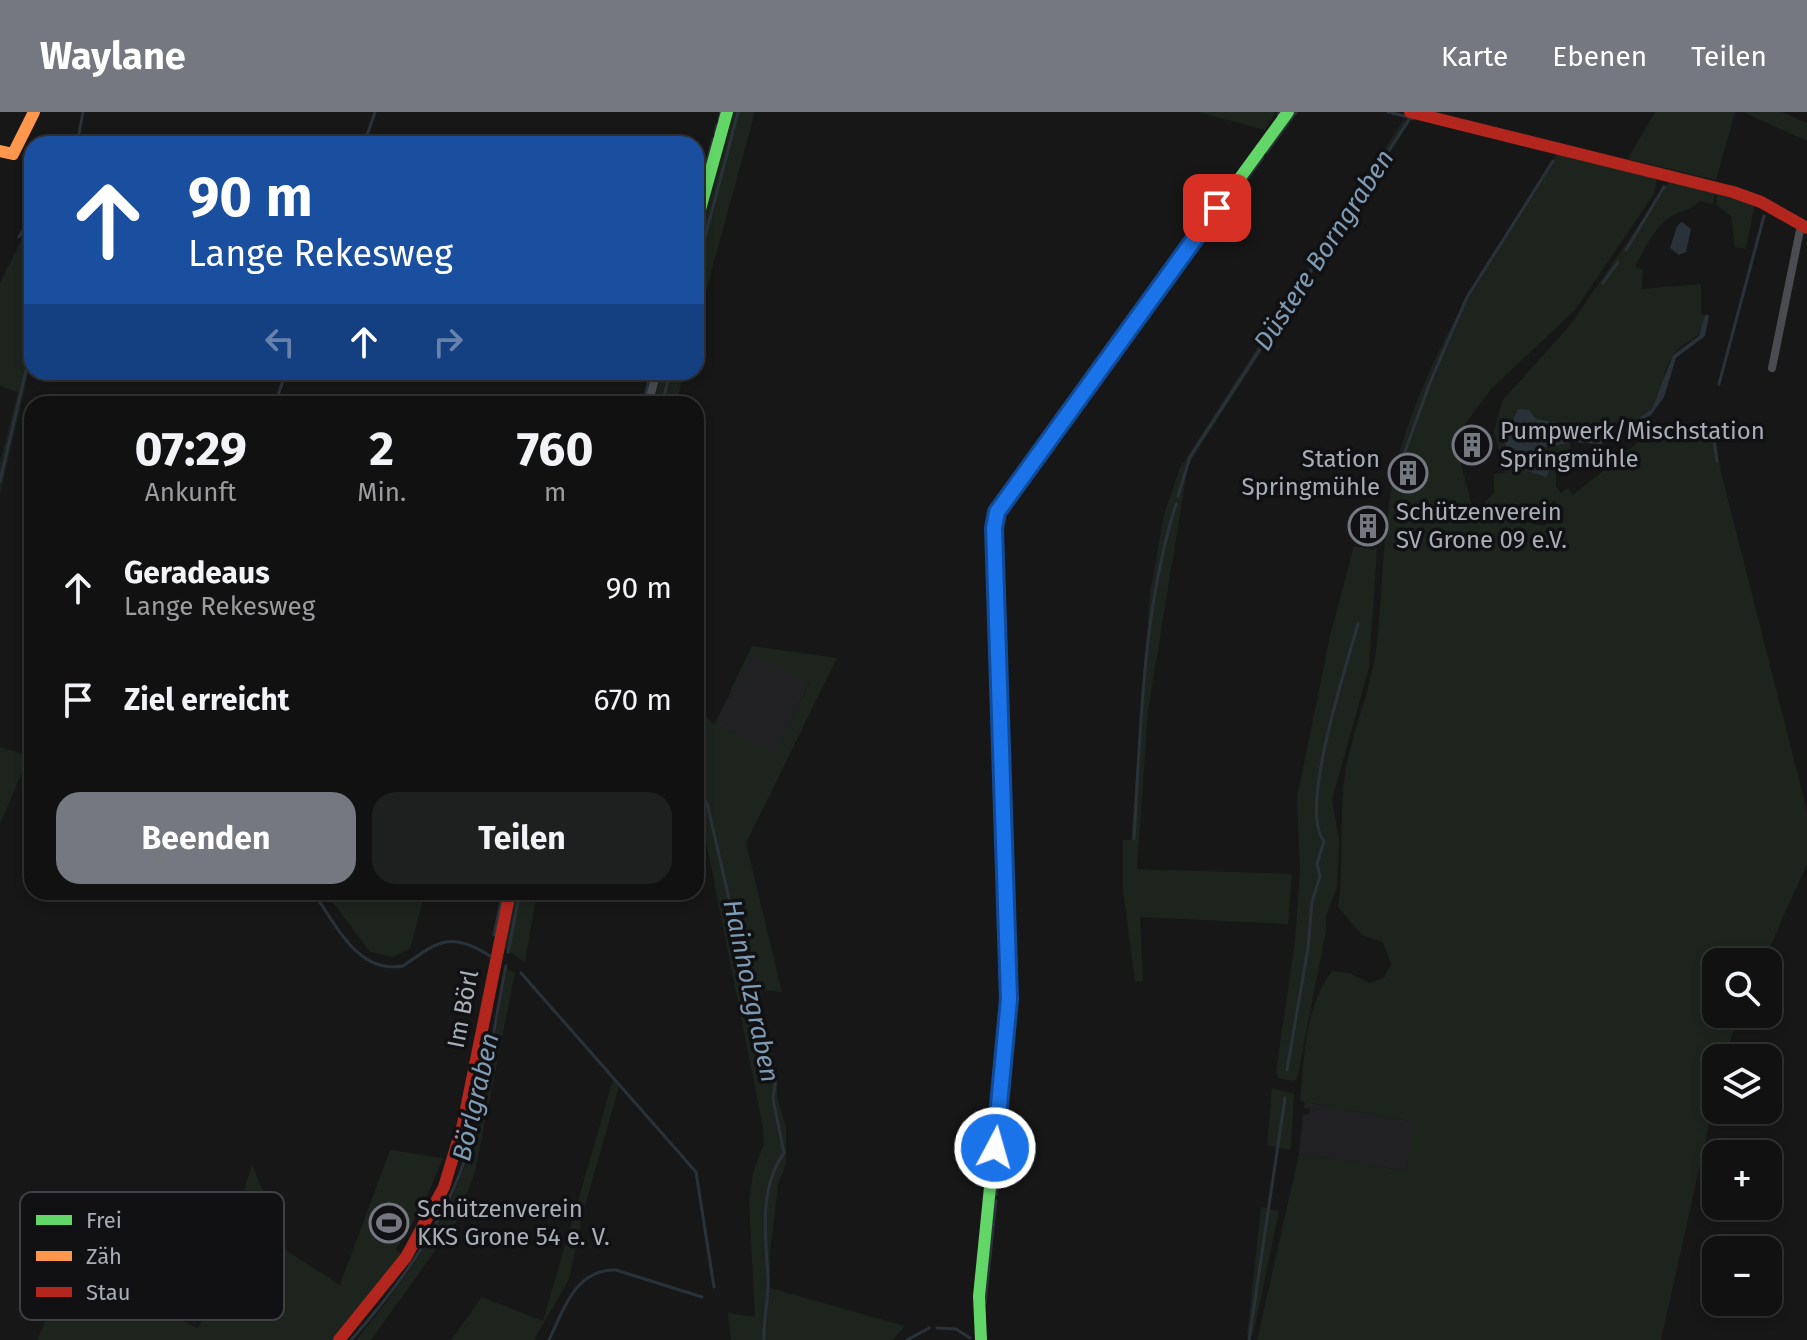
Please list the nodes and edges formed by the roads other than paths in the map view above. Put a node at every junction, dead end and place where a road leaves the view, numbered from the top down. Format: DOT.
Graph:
graph roads {
  1 [pos="727,112"];
  2 [pos="1288,112"];
  3 [pos="1410,112"];
  4 [pos="32,118"];
  5 [pos="0,151"];
  6 [pos="704,195"];
  7 [pos="1804,227"];
  8 [pos="1772,368"];
  9 [pos="508,900"];
  10 [pos="339,1340"];
  11 [pos="981,1340"];
  1 -- 6 [label="street"];
  2 -- 11 [label="street"];
  3 -- 7 [label="street"];
  4 -- 5 [label="street"];
  7 -- 8 [label="street"];
  9 -- 10 [label="street, Im Börl"];
}
